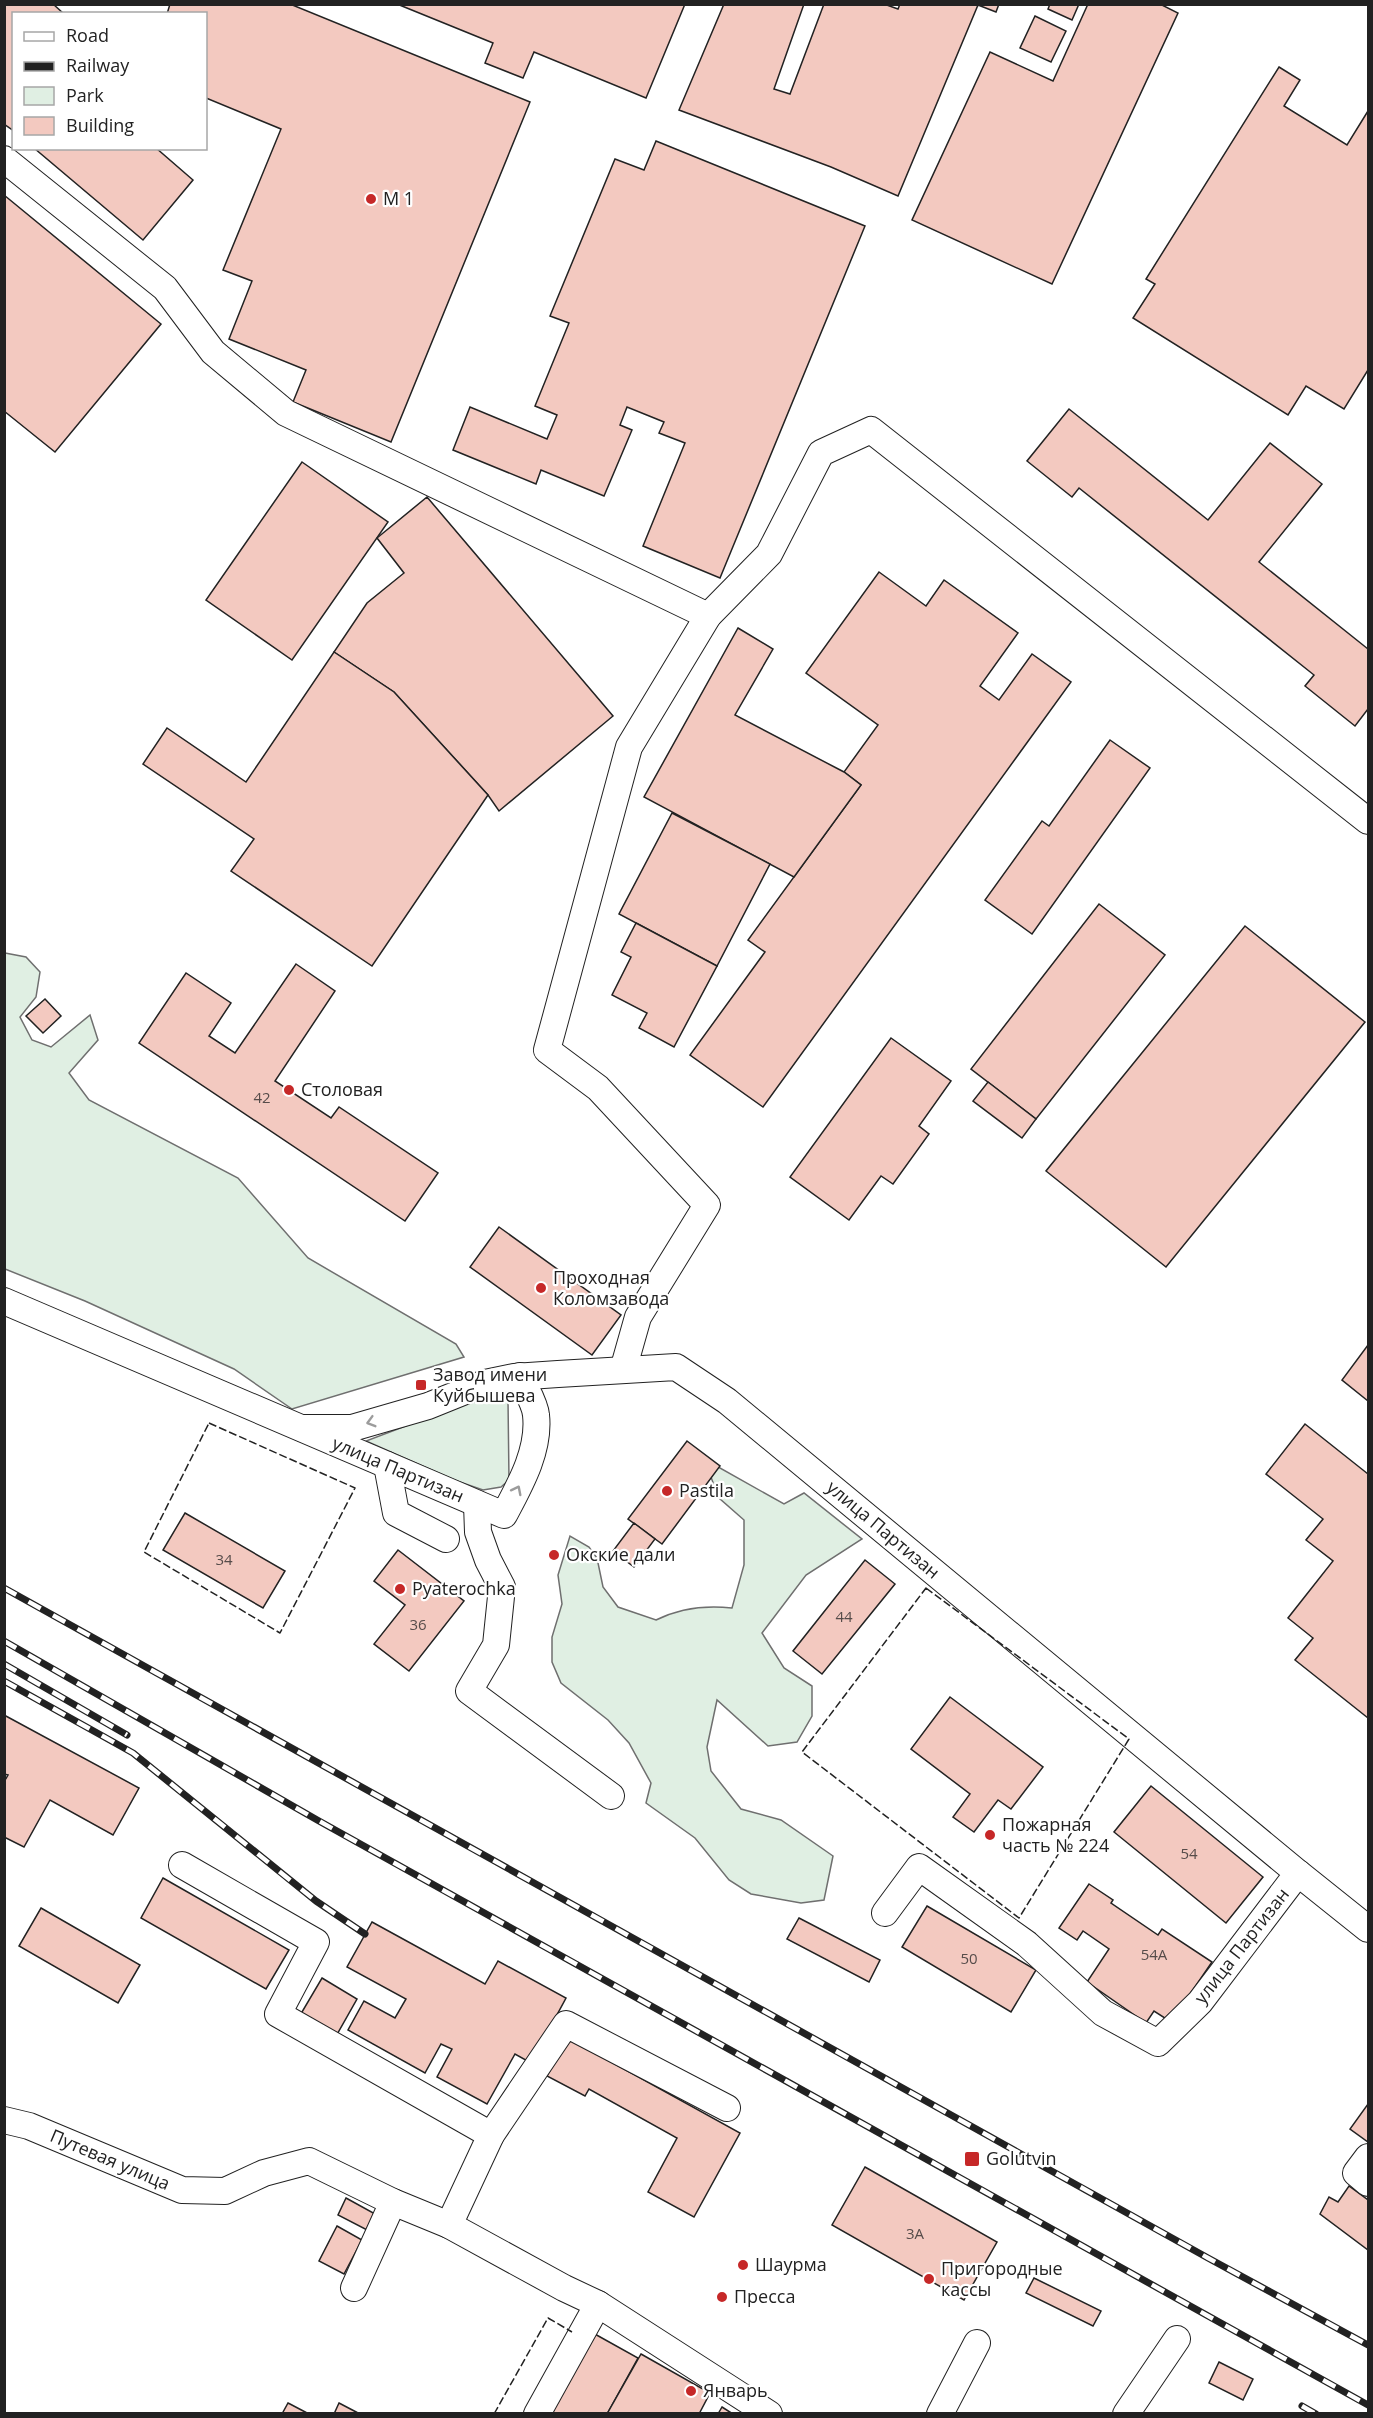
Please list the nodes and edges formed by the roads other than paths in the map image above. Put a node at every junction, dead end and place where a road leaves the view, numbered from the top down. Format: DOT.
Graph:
graph roads {
  1 [pos="4,159"];
  2 [pos="708,616"];
  3 [pos="1368,821"];
  4 [pos="4,1301"];
  5 [pos="539,1370"];
  6 [pos="623,1370"];
  7 [pos="302,1428"];
  8 [pos="387,1465"];
  9 [pos="477,1504"];
  10 [pos="446,1539"];
  11 [pos="611,1796"];
  12 [pos="182,1865"];
  13 [pos="1298,1873"];
  14 [pos="885,1913"];
  15 [pos="1368,1929"];
  16 [pos="727,2108"];
  17 [pos="4,2120"];
  18 [pos="491,2135"];
  19 [pos="1368,2157"];
  20 [pos="1368,2183"];
  21 [pos="393,2202"];
  22 [pos="449,2225"];
  23 [pos="354,2288"];
  24 [pos="598,2304"];
  25 [pos="1177,2339"];
  26 [pos="977,2343"];
  27 [pos="1135,2411"];
  28 [pos="537,2414"];
  29 [pos="769,2414"];
  30 [pos="940,2414"];
  1 -- 2 [label="street"];
  2 -- 3 [label="street"];
  2 -- 6 [label="street"];
  4 -- 7 [label="street, улица Партизан"];
  5 -- 6 [label="street, улица Партизан"];
  5 -- 7 [label="street, one-way"];
  9 -- 5 [label="street, улица Партизан, one-way"];
  6 -- 13 [label="street, улица Партизан"];
  7 -- 8 [label="street, улица Партизан"];
  8 -- 9 [label="street, улица Партизан"];
  8 -- 10 [label="street"];
  9 -- 11 [label="street"];
  12 -- 18 [label="street"];
  13 -- 14 [label="street, улица Партизан"];
  13 -- 15 [label="street"];
  16 -- 18 [label="street"];
  17 -- 21 [label="street, Путевая улица"];
  18 -- 22 [label="street"];
  19 -- 20 [label="street"];
  21 -- 22 [label="street, Путевая улица"];
  21 -- 23 [label="street"];
  22 -- 24 [label="street, Путевая улица"];
  24 -- 28 [label="street"];
  24 -- 29 [label="street, Путевая улица"];
  25 -- 27 [label="street"];
  26 -- 30 [label="street"];
}
